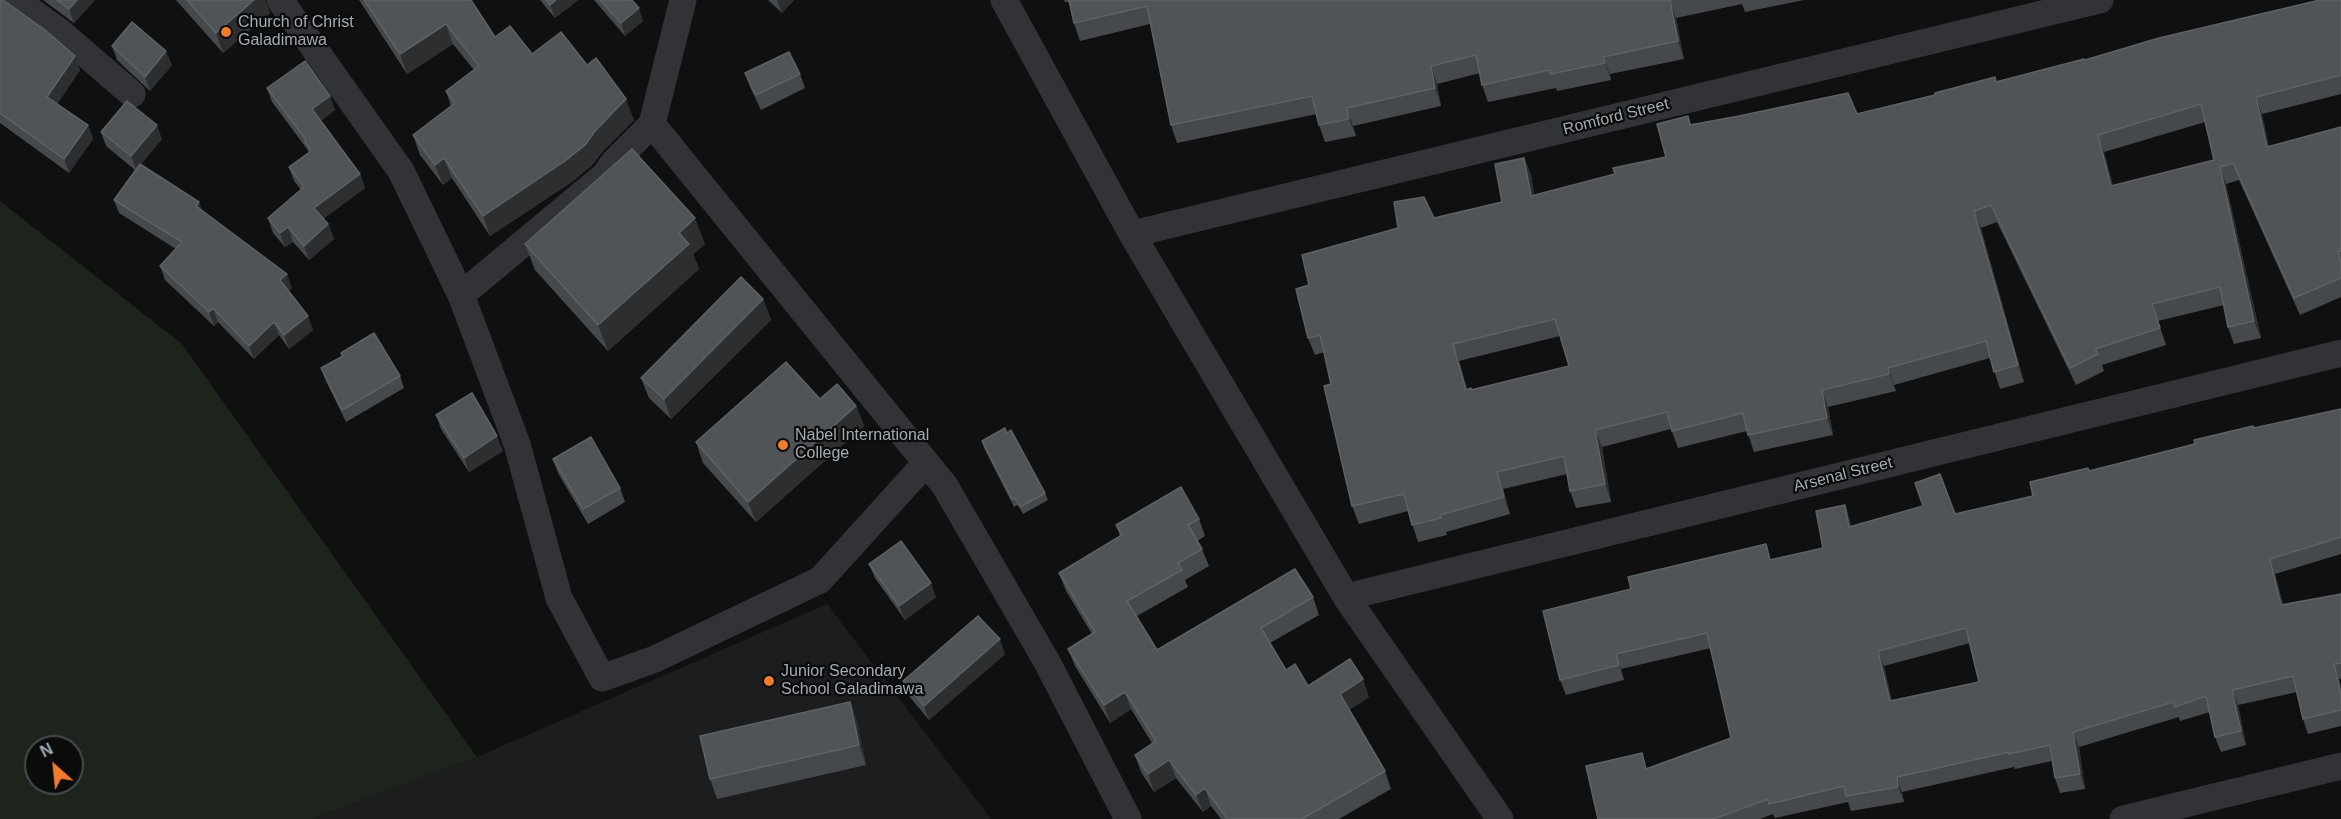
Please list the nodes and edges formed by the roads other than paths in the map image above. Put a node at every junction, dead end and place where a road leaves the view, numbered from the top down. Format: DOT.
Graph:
graph roads {
  1 [pos="16,0"];
  2 [pos="280,0"];
  3 [pos="683,0"];
  4 [pos="1004,0"];
  5 [pos="2100,0"];
  6 [pos="132,94"];
  7 [pos="652,124"];
  8 [pos="1132,234"];
  9 [pos="461,296"];
  10 [pos="2341,353"];
  11 [pos="926,463"];
  12 [pos="1346,597"];
  13 [pos="2341,766"];
  14 [pos="1128,819"];
  15 [pos="1500,819"];
  16 [pos="2123,819"];
  1 -- 6 [label="street"];
  2 -- 9 [label="street"];
  3 -- 7 [label="street"];
  4 -- 8 [label="street"];
  5 -- 8 [label="street, Romford Street"];
  7 -- 9 [label="street"];
  7 -- 11 [label="street"];
  8 -- 12 [label="street"];
  9 -- 11 [label="street"];
  10 -- 12 [label="street, Arsenal Street"];
  11 -- 14 [label="street"];
  12 -- 15 [label="street"];
  13 -- 16 [label="street"];
}
